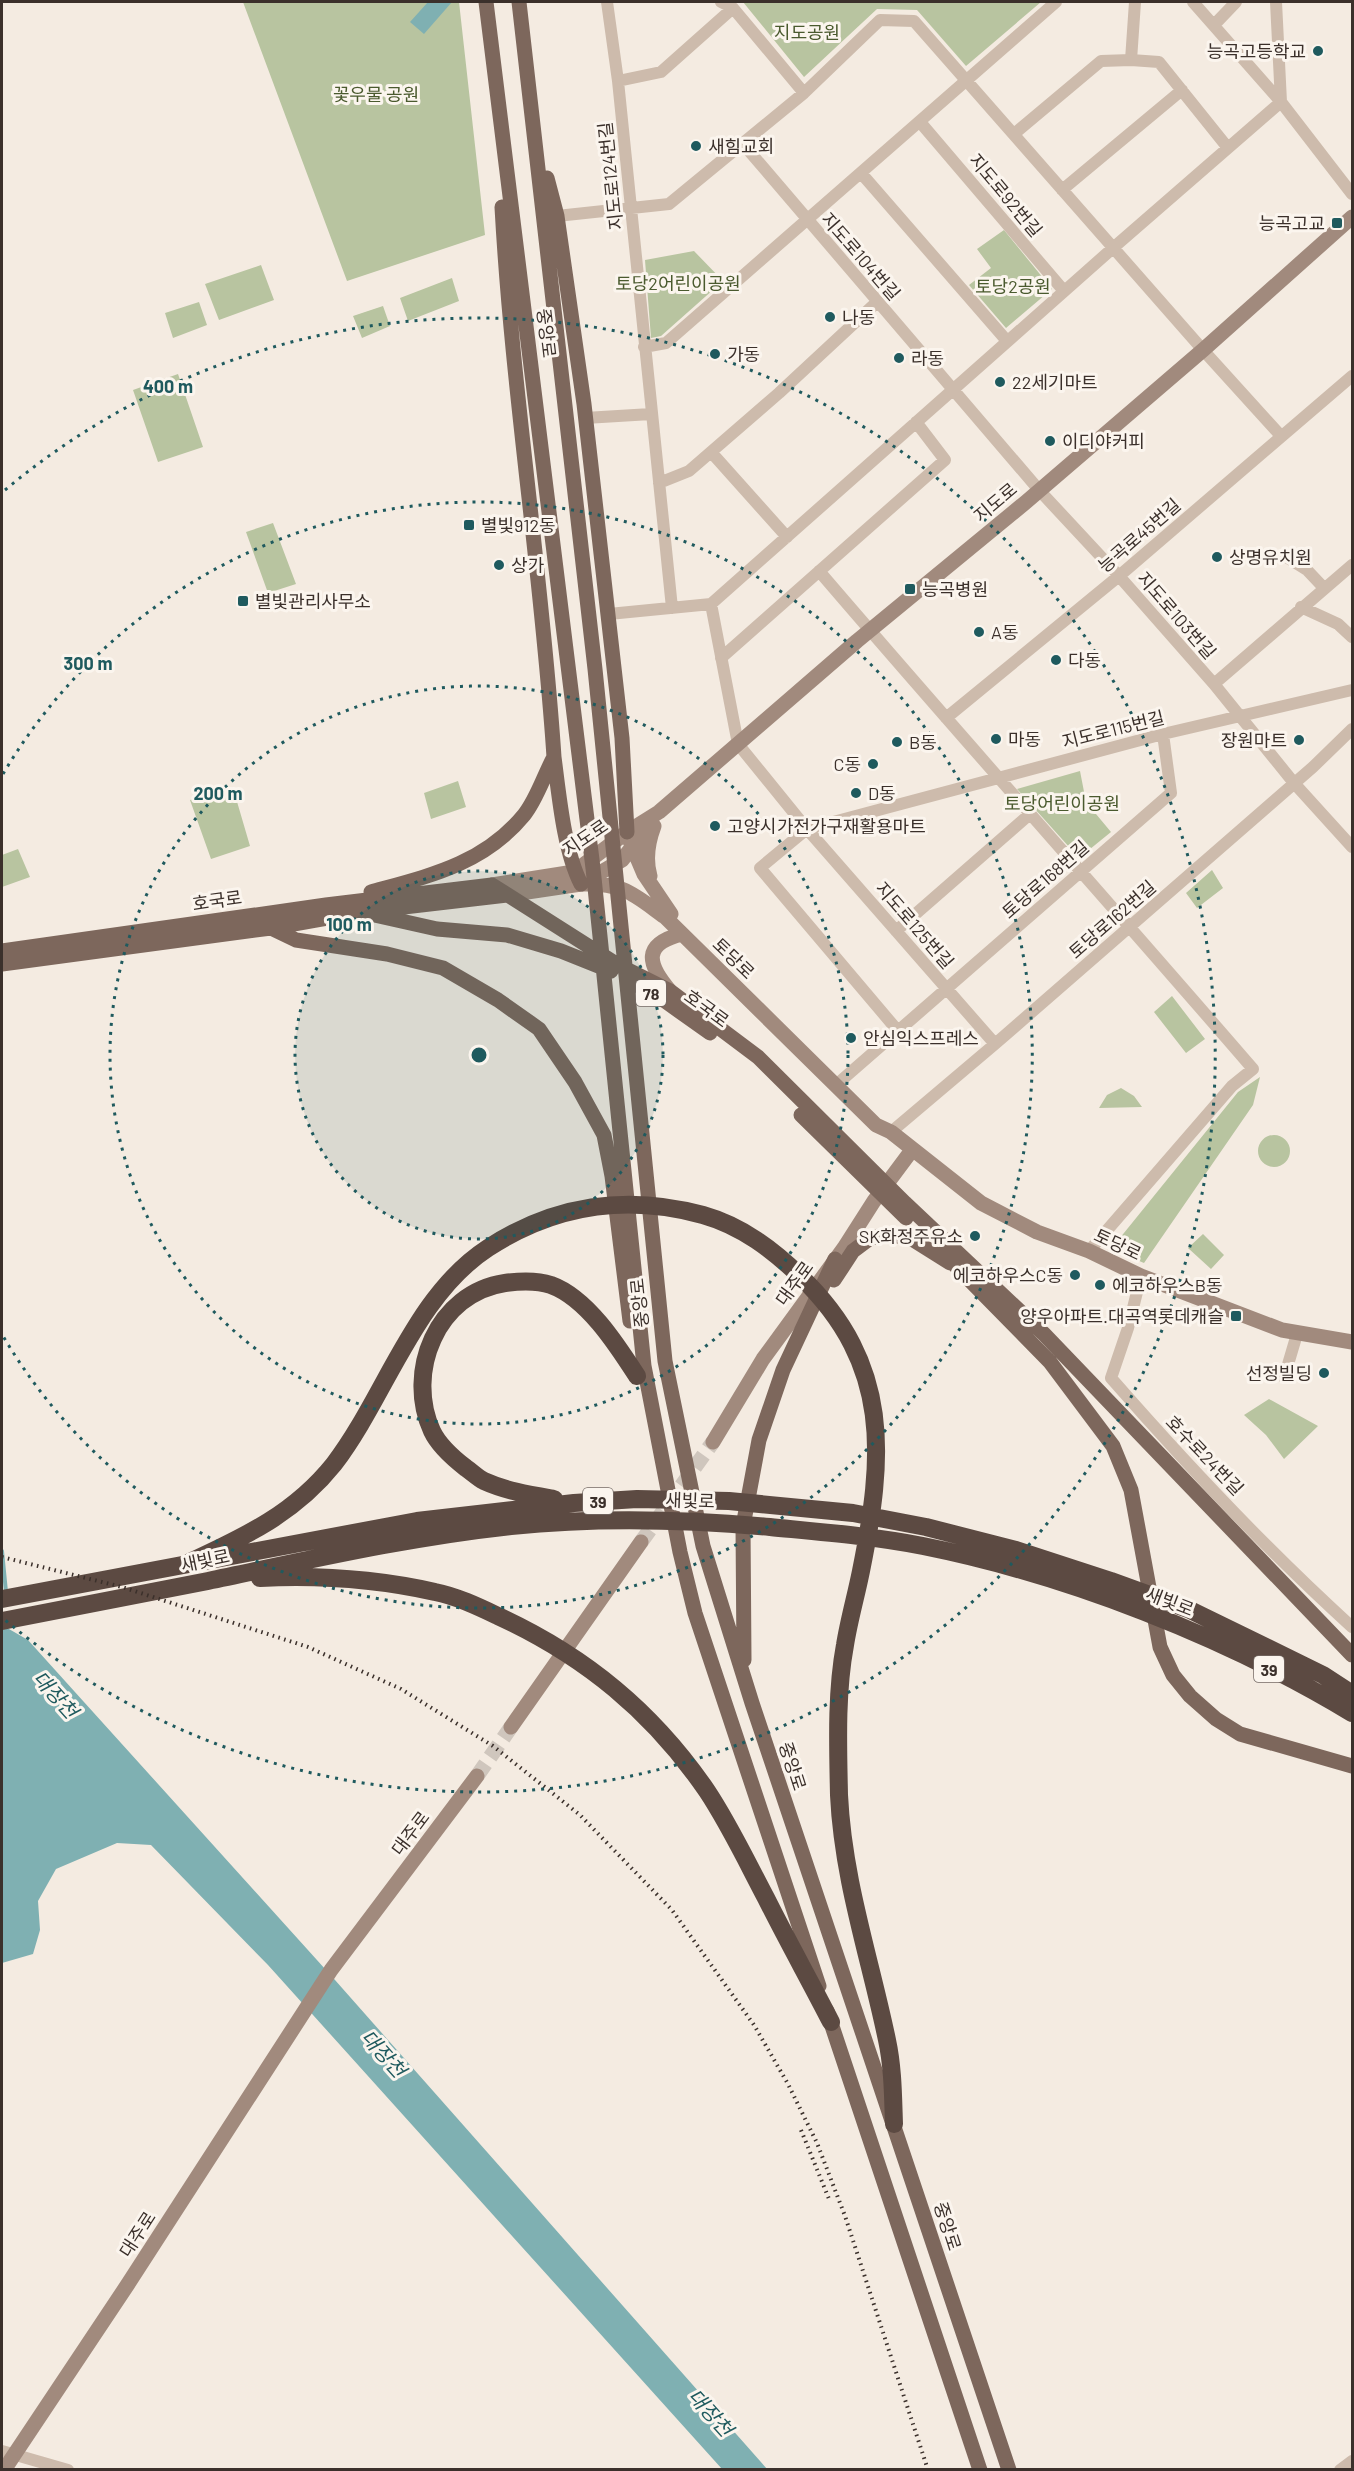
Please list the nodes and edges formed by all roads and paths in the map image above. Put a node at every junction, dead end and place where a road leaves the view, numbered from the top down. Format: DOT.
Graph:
graph roads {
  1 [pos="486,2"];
  2 [pos="519,2"];
  3 [pos="607,2"];
  4 [pos="721,2"];
  5 [pos="1056,2"];
  6 [pos="1135,2"];
  7 [pos="1193,2"];
  8 [pos="1236,2"];
  9 [pos="1276,2"];
  10 [pos="733,8"];
  11 [pos="1214,25"];
  12 [pos="1131,60"];
  13 [pos="618,81"];
  14 [pos="967,81"];
  15 [pos="496,90"];
  16 [pos="1182,90"];
  17 [pos="804,93"];
  18 [pos="1281,102"];
  19 [pos="532,119"];
  20 [pos="920,122"];
  21 [pos="1014,134"];
  22 [pos="744,144"];
  23 [pos="1228,148"];
  24 [pos="861,173"];
  25 [pos="1062,190"];
  26 [pos="1353,194"];
  27 [pos="631,208"];
  28 [pos="557,216"];
  29 [pos="1353,217"];
  30 [pos="807,220"];
  31 [pos="1113,248"];
  32 [pos="1064,291"];
  33 [pos="877,302"];
  34 [pos="1007,342"];
  35 [pos="644,347"];
  36 [pos="1203,350"];
  37 [pos="1353,376"];
  38 [pos="953,389"];
  39 [pos="651,414"];
  40 [pos="585,418"];
  41 [pos="916,422"];
  42 [pos="1281,436"];
  43 [pos="711,452"];
  44 [pos="659,483"];
  45 [pos="1039,490"];
  46 [pos="787,537"];
  47 [pos="1283,555"];
  48 [pos="1353,565"];
  49 [pos="819,571"];
  50 [pos="1119,576"];
  51 [pos="1324,588"];
  52 [pos="711,604"];
  53 [pos="1301,607"];
  54 [pos="672,608"];
  55 [pos="609,614"];
  56 [pos="870,631"];
  57 [pos="1353,637"];
  58 [pos="721,658"];
  59 [pos="1214,684"];
  60 [pos="1353,690"];
  61 [pos="1238,716"];
  62 [pos="946,718"];
  63 [pos="1353,729"];
  64 [pos="1163,734"];
  65 [pos="738,744"];
  66 [pos="554,757"];
  67 [pos="997,777"];
  68 [pos="1294,783"];
  69 [pos="659,812"];
  70 [pos="1030,814"];
  71 [pos="807,830"];
  72 [pos="629,844"];
  73 [pos="1353,848"];
  74 [pos="1081,872"];
  75 [pos="600,873"];
  76 [pos="578,878"];
  77 [pos="492,885"];
  78 [pos="507,895"];
  79 [pos="658,903"];
  80 [pos="326,905"];
  81 [pos="361,912"];
  82 [pos="1130,927"];
  83 [pos="271,928"];
  84 [pos="896,931"];
  85 [pos="682,934"];
  86 [pos="2,951"];
  87 [pos="2,964"];
  88 [pos="946,988"];
  89 [pos="670,991"];
  90 [pos="898,1031"];
  91 [pos="995,1044"];
  92 [pos="839,1083"];
  93 [pos="891,1132"];
  94 [pos="912,1150"];
  95 [pos="883,1188"];
  96 [pos="1089,1251"];
  97 [pos="835,1260"];
  98 [pos="959,1268"];
  99 [pos="1141,1276"];
  100 [pos="806,1322"];
  101 [pos="1296,1334"];
  102 [pos="1353,1342"];
  103 [pos="637,1376"];
  104 [pos="1284,1378"];
  105 [pos="712,1442"];
  106 [pos="574,1503"];
  107 [pos="641,1542"];
  108 [pos="680,1552"];
  109 [pos="190,1562"];
  110 [pos="210,1580"];
  111 [pos="2,1599"];
  112 [pos="2,1621"];
  113 [pos="1352,1624"];
  114 [pos="1353,1655"];
  115 [pos="745,1681"];
  116 [pos="1353,1694"];
  117 [pos="1353,1713"];
  118 [pos="511,1727"];
  119 [pos="1353,1766"];
  120 [pos="477,1776"];
  121 [pos="831,2022"];
  122 [pos="894,2124"];
  123 [pos="8,2452"];
  124 [pos="1353,2461"];
  125 [pos="4,2469"];
  126 [pos="68,2469"];
  127 [pos="980,2469"];
  128 [pos="1009,2469"];
  129 [pos="1340,2469"];
  1 -- 15 [label="main road, 중앙로"];
  2 -- 19 [label="main road, 중앙로"];
  3 -- 13 [label="street, 지도로124번길"];
  4 -- 10 [label="street"];
  5 -- 14 [label="street"];
  6 -- 12 [label="street"];
  7 -- 11 [label="street"];
  8 -- 11 [label="street"];
  9 -- 18 [label="street"];
  10 -- 13 [label="street"];
  10 -- 17 [label="street"];
  11 -- 18 [label="street"];
  12 -- 16 [label="street"];
  12 -- 21 [label="street"];
  13 -- 27 [label="street, 지도로124번길"];
  14 -- 17 [label="street"];
  14 -- 20 [label="street"];
  14 -- 21 [label="street"];
  15 -- 66 [label="main road"];
  15 -- 108 [label="main road, 중앙로"];
  16 -- 23 [label="street"];
  16 -- 25 [label="street"];
  17 -- 22 [label="street"];
  18 -- 23 [label="street"];
  18 -- 26 [label="street"];
  19 -- 28 [label="main road"];
  19 -- 115 [label="main road, 중앙로"];
  20 -- 24 [label="street"];
  20 -- 32 [label="street, 지도로92번길"];
  21 -- 25 [label="street"];
  22 -- 27 [label="street"];
  22 -- 30 [label="street, 지도로104번길"];
  23 -- 31 [label="street"];
  24 -- 30 [label="street"];
  24 -- 34 [label="street"];
  25 -- 31 [label="street"];
  27 -- 28 [label="street"];
  27 -- 35 [label="street, 지도로124번길"];
  28 -- 40 [label="main road"];
  29 -- 36 [label="main road, 지도로"];
  30 -- 33 [label="street, 지도로104번길"];
  30 -- 35 [label="street"];
  31 -- 32 [label="street"];
  31 -- 36 [label="street"];
  32 -- 34 [label="street"];
  33 -- 38 [label="street, 지도로104번길"];
  33 -- 43 [label="street"];
  34 -- 38 [label="street"];
  35 -- 39 [label="street, 지도로124번길"];
  36 -- 42 [label="street"];
  36 -- 45 [label="main road, 지도로"];
  37 -- 42 [label="street, 능곡로45번길"];
  38 -- 41 [label="street"];
  38 -- 45 [label="street, 지도로104번길"];
  39 -- 40 [label="street"];
  39 -- 44 [label="street, 지도로124번길"];
  40 -- 55 [label="main road"];
  41 -- 46 [label="street"];
  41 -- 49 [label="street"];
  42 -- 50 [label="street, 능곡로45번길"];
  43 -- 44 [label="street"];
  43 -- 46 [label="street"];
  44 -- 54 [label="street, 지도로124번길"];
  45 -- 50 [label="street, 지도로103번길"];
  45 -- 56 [label="main road, 지도로"];
  46 -- 52 [label="street"];
  47 -- 51 [label="street"];
  48 -- 51 [label="street, 지도로103번길"];
  49 -- 56 [label="street"];
  49 -- 58 [label="street"];
  50 -- 59 [label="street, 지도로103번길"];
  50 -- 62 [label="street, 능곡로45번길"];
  51 -- 53 [label="street, 지도로103번길"];
  52 -- 54 [label="street"];
  52 -- 58 [label="street"];
  53 -- 57 [label="street"];
  53 -- 59 [label="street, 지도로103번길"];
  54 -- 55 [label="street"];
  55 -- 72 [label="main road"];
  56 -- 62 [label="street"];
  56 -- 65 [label="main road, 지도로"];
  58 -- 65 [label="street"];
  59 -- 61 [label="street, 지도로103번길"];
  60 -- 61 [label="street"];
  61 -- 64 [label="street, 지도로115번길"];
  61 -- 68 [label="street, 지도로103번길"];
  62 -- 67 [label="street"];
  63 -- 68 [label="street, 토당로162번길"];
  64 -- 67 [label="street, 지도로115번길"];
  64 -- 74 [label="street, 토당로168번길"];
  65 -- 69 [label="main road, 지도로"];
  65 -- 71 [label="street, 지도로125번길"];
  66 -- 76 [label="main road"];
  66 -- 80 [label="main road"];
  67 -- 70 [label="street"];
  67 -- 71 [label="street"];
  68 -- 73 [label="street, 지도로103번길"];
  68 -- 82 [label="street, 토당로162번길"];
  69 -- 72 [label="main road, 지도로"];
  69 -- 79 [label="main road"];
  70 -- 74 [label="street"];
  70 -- 84 [label="street"];
  71 -- 84 [label="street, 지도로125번길"];
  71 -- 90 [label="street"];
  72 -- 75 [label="main road, 지도로"];
  72 -- 76 [label="main road, 지도로"];
  72 -- 79 [label="main road, 토당로"];
  74 -- 82 [label="street"];
  74 -- 88 [label="street, 토당로168번길"];
  75 -- 76 [label="main road, 토당로"];
  75 -- 79 [label="main road, 토당로"];
  76 -- 77 [label="main road, 지도로"];
  76 -- 78 [label="main road, 지도로"];
  76 -- 79 [label="main road, 토당로"];
  77 -- 78 [label="main road, 호국로 / 78"];
  77 -- 80 [label="main road, 호국로"];
  78 -- 81 [label="main road, 호국로"];
  78 -- 89 [label="main road, 호국로 / 78"];
  79 -- 85 [label="main road, 토당로"];
  79 -- 92 [label="main road, 토당로"];
  80 -- 86 [label="main road, 호국로"];
  81 -- 83 [label="main road, 호국로 / 78"];
  81 -- 95 [label="main road, 호국로 / 78"];
  82 -- 91 [label="street, 토당로162번길"];
  82 -- 96 [label="street"];
  83 -- 87 [label="main road, 호국로 / 78"];
  83 -- 103 [label="main road"];
  84 -- 88 [label="street, 지도로125번길"];
  85 -- 89 [label="main road"];
  85 -- 92 [label="main road, 토당로"];
  88 -- 90 [label="street, 토당로168번길"];
  88 -- 91 [label="street, 지도로125번길"];
  89 -- 95 [label="main road, 호국로 / 78"];
  90 -- 92 [label="street, 토당로168번길"];
  91 -- 93 [label="street, 토당로162번길"];
  92 -- 93 [label="main road, 토당로"];
  93 -- 94 [label="main road, 토당로"];
  94 -- 95 [label="main road, 대주로"];
  94 -- 96 [label="main road, 토당로"];
  95 -- 97 [label="main road, 대주로"];
  95 -- 98 [label="main road"];
  95 -- 114 [label="main road"];
  96 -- 99 [label="main road, 토당로"];
  97 -- 100 [label="main road"];
  97 -- 105 [label="main road, 대주로"];
  98 -- 100 [label="main road"];
  98 -- 119 [label="main road"];
  99 -- 101 [label="main road, 토당로"];
  99 -- 113 [label="street, 호수로24번길"];
  100 -- 115 [label="main road"];
  101 -- 102 [label="main road, 토당로"];
  101 -- 104 [label="street"];
  103 -- 106 [label="highway"];
  103 -- 108 [label="main road"];
  106 -- 109 [label="highway, 새빛로 / 39"];
  106 -- 116 [label="highway, 새빛로 / 39"];
  107 -- 118 [label="main road"];
  108 -- 121 [label="main road, 중앙로"];
  109 -- 111 [label="highway, 새빛로 / 39"];
  109 -- 122 [label="highway"];
  110 -- 112 [label="highway, 새빛로 / 39"];
  110 -- 117 [label="highway, 새빛로 / 39"];
  110 -- 121 [label="highway"];
  115 -- 122 [label="main road, 중앙로"];
  120 -- 123 [label="main road, 대주로"];
  121 -- 127 [label="main road, 중앙로"];
  122 -- 128 [label="main road, 중앙로"];
  123 -- 125 [label="main road, 대주로"];
  123 -- 126 [label="street"];
  124 -- 129 [label="street"];
}
